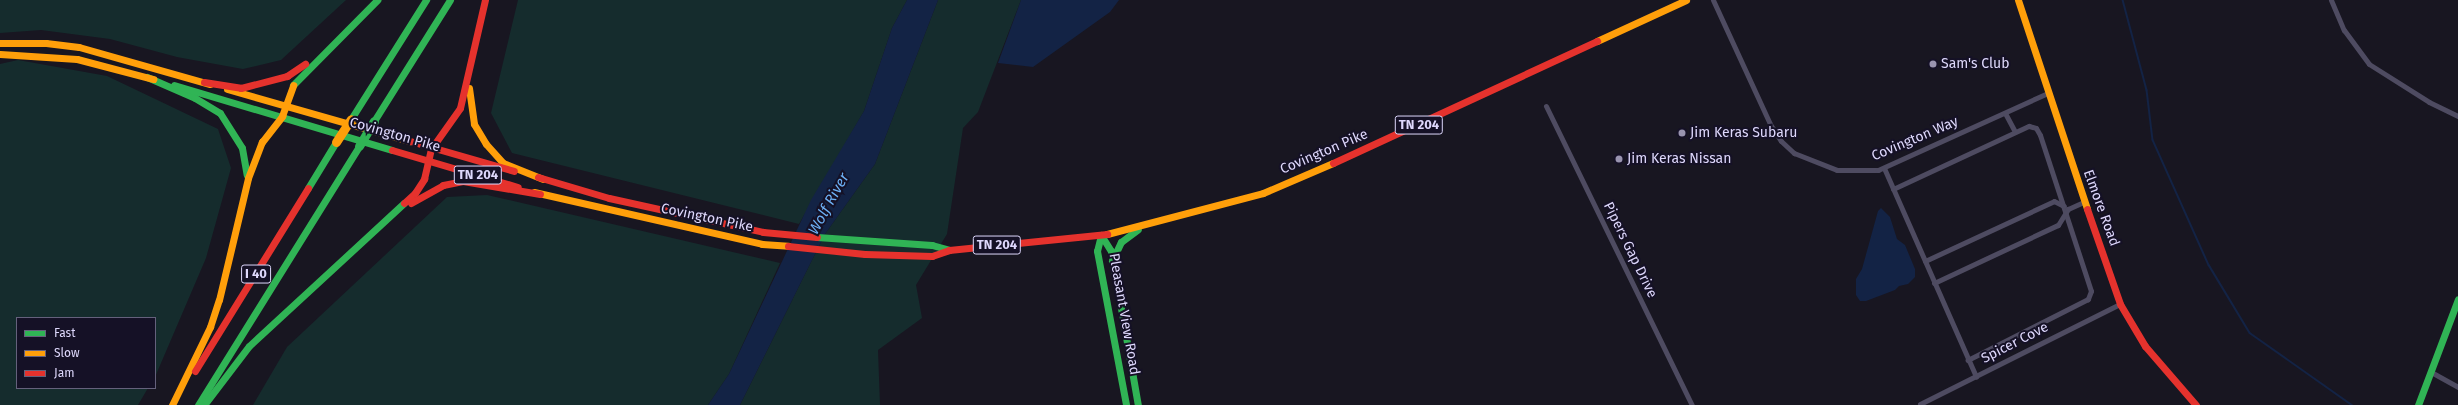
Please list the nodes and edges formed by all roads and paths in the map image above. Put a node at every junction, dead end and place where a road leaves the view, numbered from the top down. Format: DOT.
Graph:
graph roads {
  1 [pos="377,0"];
  2 [pos="426,0"];
  3 [pos="450,0"];
  4 [pos="485,0"];
  5 [pos="1686,0"];
  6 [pos="1713,0"];
  7 [pos="2018,0"];
  8 [pos="2331,0"];
  9 [pos="0,43"];
  10 [pos="326,50"];
  11 [pos="0,54"];
  12 [pos="470,76"];
  13 [pos="148,77"];
  14 [pos="204,82"];
  15 [pos="2048,93"];
  16 [pos="286,106"];
  17 [pos="1546,106"];
  18 [pos="2005,112"];
  19 [pos="282,116"];
  20 [pos="2458,116"];
  21 [pos="2015,132"];
  22 [pos="431,149"];
  23 [pos="428,159"];
  24 [pos="1884,168"];
  25 [pos="248,178"];
  26 [pos="543,179"];
  27 [pos="1893,189"];
  28 [pos="540,194"];
  29 [pos="2084,202"];
  30 [pos="2062,205"];
  31 [pos="2066,211"];
  32 [pos="389,219"];
  33 [pos="1142,226"];
  34 [pos="1101,235"];
  35 [pos="949,250"];
  36 [pos="1112,261"];
  37 [pos="1925,261"];
  38 [pos="1934,283"];
  39 [pos="2458,299"];
  40 [pos="2120,304"];
  41 [pos="1121,312"];
  42 [pos="1109,313"];
  43 [pos="1968,360"];
  44 [pos="2431,372"];
  45 [pos="1976,376"];
  46 [pos="2458,387"];
  47 [pos="1920,404"];
  48 [pos="173,405"];
  49 [pos="198,405"];
  50 [pos="204,405"];
  51 [pos="1126,405"];
  52 [pos="1138,405"];
  53 [pos="1692,405"];
  54 [pos="2196,405"];
  55 [pos="2418,405"];
  1 -- 10 [label="main road"];
  2 -- 48 [label="main road, I 40, bridge"];
  3 -- 49 [label="main road, I 40, bridge"];
  4 -- 12 [label="main road"];
  5 -- 33 [label="main road, Covington Pike / TN 204"];
  6 -- 24 [label="street, Covington Way"];
  7 -- 15 [label="main road, Elmore Road"];
  8 -- 20 [label="street"];
  9 -- 14 [label="main road, Covington Pike"];
  10 -- 14 [label="main road"];
  10 -- 16 [label="main road"];
  11 -- 13 [label="main road, Covington Pike"];
  12 -- 22 [label="main road"];
  12 -- 26 [label="main road"];
  13 -- 19 [label="main road, Covington Pike"];
  13 -- 25 [label="main road"];
  14 -- 16 [label="main road, Covington Pike"];
  15 -- 18 [label="street, Covington Way"];
  15 -- 29 [label="main road, Elmore Road"];
  16 -- 19 [label="main road"];
  16 -- 22 [label="main road, Covington Pike / TN 204"];
  17 -- 53 [label="street, Pipers Gap Drive"];
  18 -- 21 [label="street"];
  18 -- 24 [label="street, Covington Way"];
  19 -- 23 [label="main road, Covington Pike / TN 204"];
  19 -- 25 [label="main road"];
  21 -- 27 [label="street"];
  21 -- 30 [label="street"];
  22 -- 23 [label="main road"];
  22 -- 26 [label="main road, Covington Pike / TN 204"];
  23 -- 28 [label="main road, Covington Pike / TN 204"];
  23 -- 32 [label="main road"];
  24 -- 27 [label="street"];
  25 -- 48 [label="main road"];
  26 -- 35 [label="main road, Covington Pike / TN 204"];
  27 -- 37 [label="street"];
  28 -- 32 [label="main road"];
  28 -- 35 [label="main road, Covington Pike / TN 204"];
  29 -- 31 [label="street"];
  29 -- 40 [label="main road, Elmore Road"];
  30 -- 31 [label="street"];
  30 -- 37 [label="street"];
  31 -- 38 [label="street"];
  31 -- 43 [label="street"];
  32 -- 50 [label="main road"];
  33 -- 34 [label="main road, Covington Pike / TN 204"];
  33 -- 36 [label="main road"];
  34 -- 35 [label="main road, Covington Pike / TN 204"];
  34 -- 36 [label="main road, Pleasant View Road"];
  34 -- 42 [label="main road, Pleasant View Road"];
  36 -- 41 [label="main road, Pleasant View Road"];
  37 -- 38 [label="street"];
  38 -- 43 [label="street"];
  39 -- 44 [label="main road"];
  40 -- 45 [label="street, Spicer Cove"];
  40 -- 54 [label="main road, Elmore Road"];
  41 -- 42 [label="main road"];
  41 -- 52 [label="main road, Pleasant View Road"];
  42 -- 51 [label="main road, Pleasant View Road"];
  43 -- 45 [label="street"];
  44 -- 46 [label="street"];
  44 -- 55 [label="main road"];
  45 -- 47 [label="street, Spicer Cove"];
}
